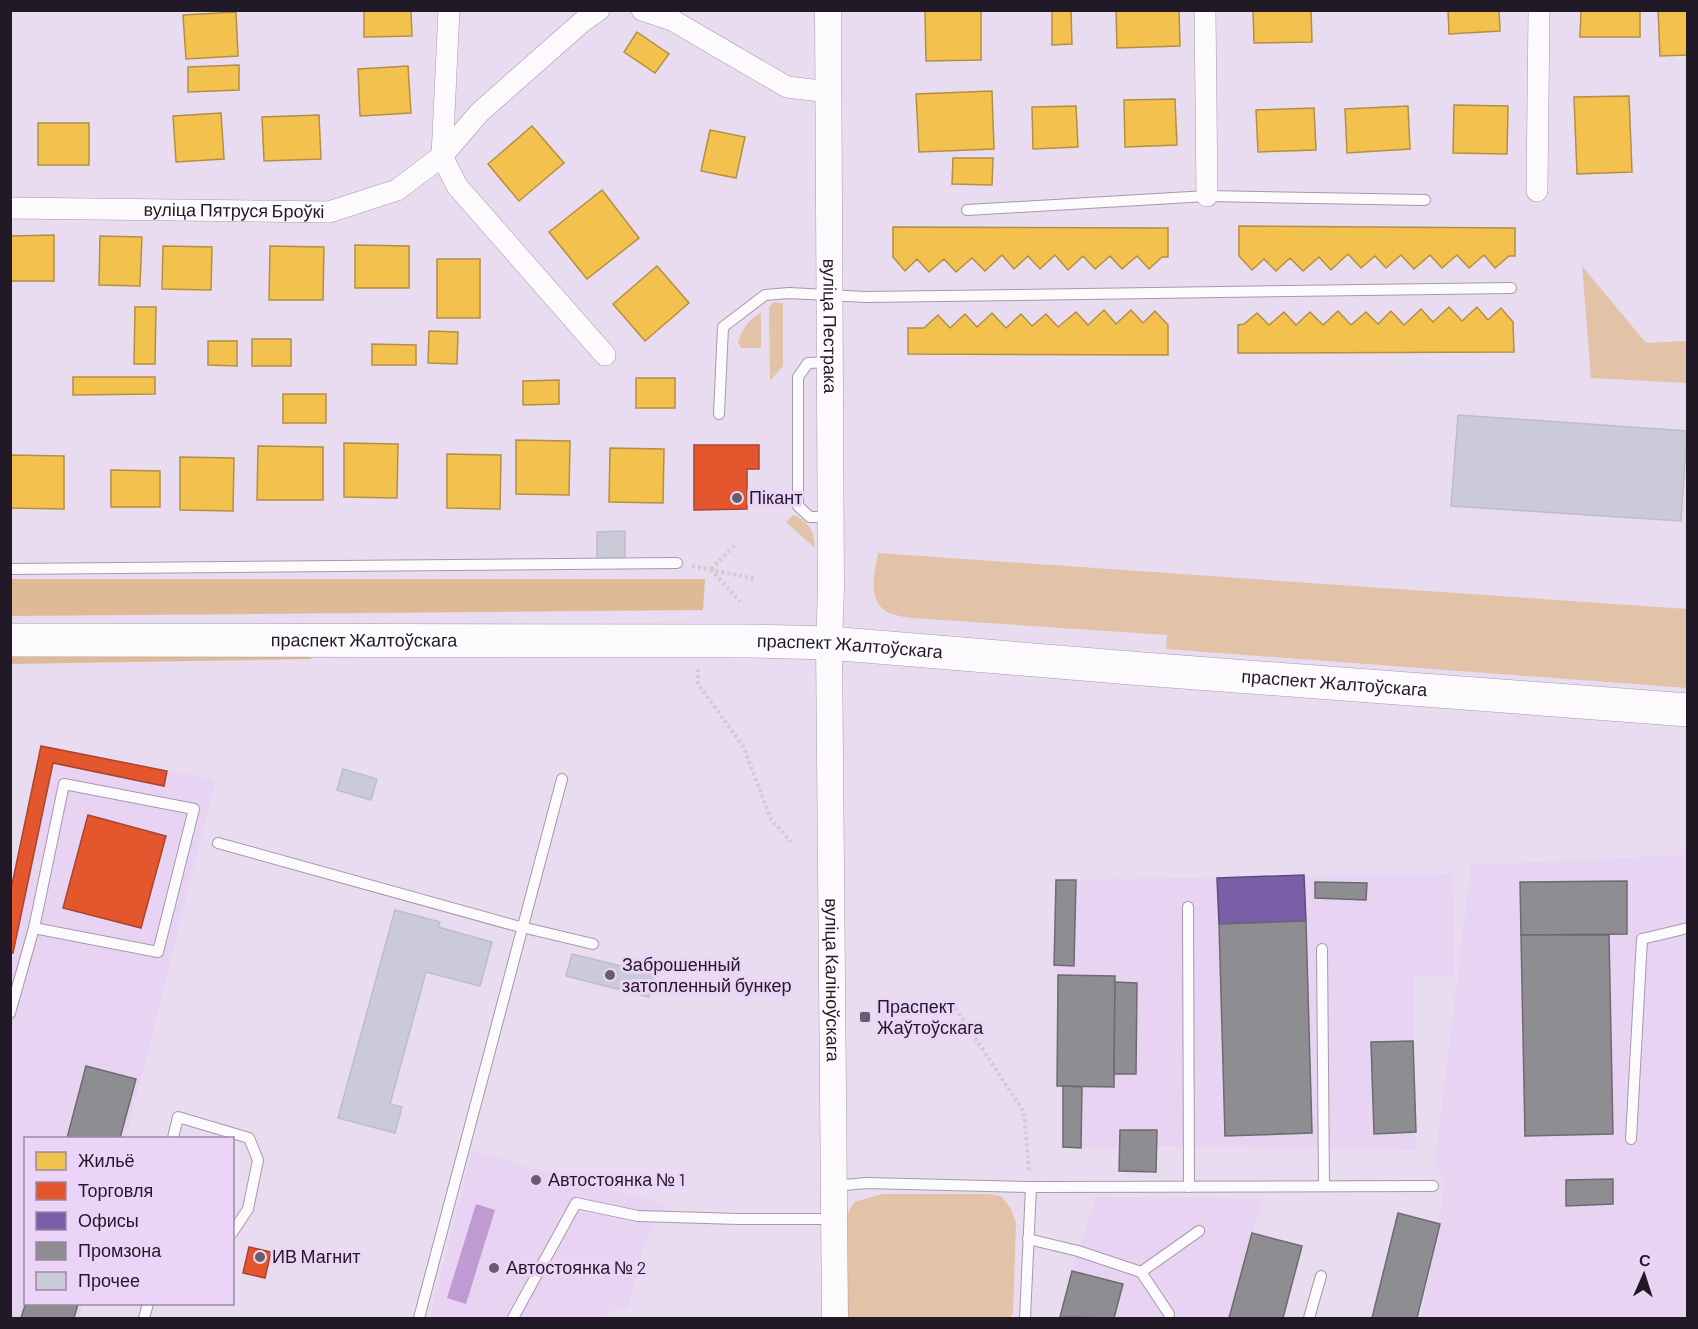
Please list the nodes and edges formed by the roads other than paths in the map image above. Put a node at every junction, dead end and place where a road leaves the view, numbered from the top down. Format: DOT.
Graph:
graph roads {
  1 [pos="449,10"];
  2 [pos="600,10"];
  3 [pos="642,10"];
  4 [pos="828,10"];
  5 [pos="1205,10"];
  6 [pos="1539,10"];
  7 [pos="829,92"];
  8 [pos="442,156"];
  9 [pos="1537,191"];
  10 [pos="1208,196"];
  11 [pos="1425,200"];
  12 [pos="10,208"];
  13 [pos="967,210"];
  14 [pos="1511,288"];
  15 [pos="829,296"];
  16 [pos="605,356"];
  17 [pos="719,414"];
  18 [pos="677,563"];
  19 [pos="10,569"];
  20 [pos="10,640"];
  21 [pos="829,643"];
  22 [pos="1688,710"];
  23 [pos="562,779"];
  24 [pos="218,843"];
  25 [pos="1188,907"];
  26 [pos="523,927"];
  27 [pos="34,928"];
  28 [pos="1688,928"];
  29 [pos="593,944"];
  30 [pos="1322,949"];
  31 [pos="10,1013"];
  32 [pos="173,1137"];
  33 [pos="1631,1139"];
  34 [pos="835,1186"];
  35 [pos="1189,1186"];
  36 [pos="1324,1186"];
  37 [pos="1433,1186"];
  38 [pos="1031,1187"];
  39 [pos="834,1219"];
  40 [pos="234,1230"];
  41 [pos="1199,1231"];
  42 [pos="1029,1239"];
  43 [pos="1141,1272"];
  44 [pos="1321,1276"];
  45 [pos="1169,1314"];
  46 [pos="419,1318"];
  47 [pos="513,1318"];
  48 [pos="835,1318"];
  49 [pos="1025,1318"];
  50 [pos="1309,1318"];
  1 -- 8 [label="street"];
  2 -- 8 [label="street, вуліца Пятруся Броўкі"];
  3 -- 7 [label="street"];
  4 -- 7 [label="street, вуліца Пестрака"];
  5 -- 10 [label="street"];
  6 -- 9 [label="street"];
  7 -- 15 [label="street, вуліца Пестрака"];
  8 -- 12 [label="street, вуліца Пятруся Броўкі"];
  8 -- 16 [label="street"];
  10 -- 11 [label="lane"];
  10 -- 13 [label="lane"];
  14 -- 15 [label="lane"];
  15 -- 17 [label="lane"];
  15 -- 21 [label="street, вуліца Пестрака"];
  18 -- 19 [label="lane"];
  20 -- 21 [label="main road, праспект Жалтоўскага"];
  21 -- 22 [label="main road, праспект Жалтоўскага"];
  21 -- 34 [label="street, вуліца Каліноўскага"];
  23 -- 26 [label="lane"];
  24 -- 26 [label="lane"];
  25 -- 35 [label="lane"];
  26 -- 29 [label="lane"];
  26 -- 46 [label="lane"];
  27 -- 27 [label="lane"];
  27 -- 31 [label="lane"];
  28 -- 33 [label="lane"];
  30 -- 36 [label="lane"];
  32 -- 40 [label="lane"];
  34 -- 38 [label="lane"];
  34 -- 39 [label="street, вуліца Каліноўскага"];
  35 -- 36 [label="lane"];
  35 -- 38 [label="lane"];
  36 -- 37 [label="lane"];
  38 -- 42 [label="lane"];
  39 -- 47 [label="lane"];
  39 -- 48 [label="street, вуліца Каліноўскага"];
  41 -- 43 [label="lane"];
  42 -- 43 [label="lane"];
  42 -- 49 [label="lane"];
  43 -- 45 [label="lane"];
  44 -- 50 [label="lane"];
}
